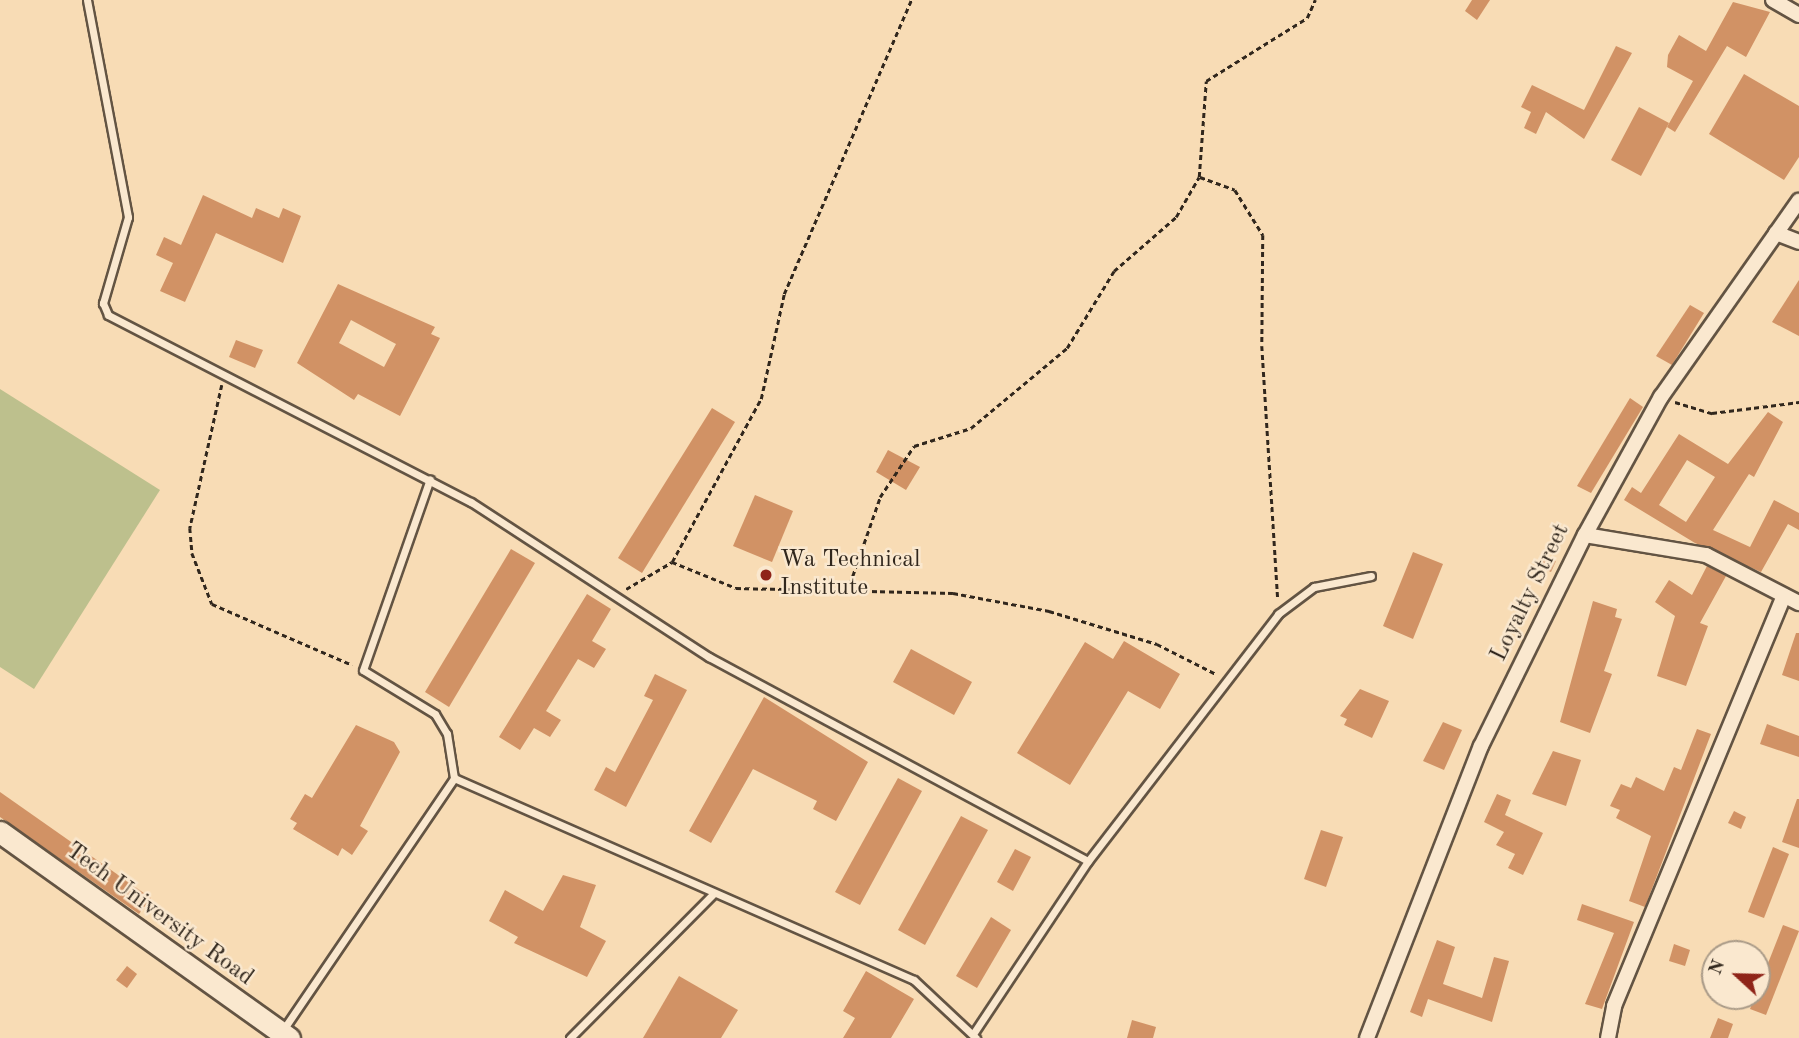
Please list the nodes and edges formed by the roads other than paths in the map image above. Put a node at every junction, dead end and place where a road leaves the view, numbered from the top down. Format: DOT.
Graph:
graph roads {
  1 [pos="87,0"];
  2 [pos="1773,0"];
  3 [pos="1799,15"];
  4 [pos="1799,201"];
  5 [pos="1776,233"];
  6 [pos="1799,242"];
  7 [pos="430,480"];
  8 [pos="1585,534"];
  9 [pos="1371,576"];
  10 [pos="1783,597"];
  11 [pos="1799,603"];
  12 [pos="454,778"];
  13 [pos="0,832"];
  14 [pos="1088,861"];
  15 [pos="713,894"];
  16 [pos="285,1035"];
  17 [pos="975,1036"];
  18 [pos="570,1038"];
  19 [pos="1367,1038"];
  20 [pos="1608,1038"];
  1 -- 7 [label="lane"];
  2 -- 3 [label="street"];
  4 -- 5 [label="street, Loyalty Street"];
  5 -- 6 [label="street"];
  5 -- 8 [label="street, Loyalty Street"];
  7 -- 12 [label="lane"];
  7 -- 14 [label="lane"];
  8 -- 10 [label="street"];
  8 -- 19 [label="street, Loyalty Street"];
  9 -- 14 [label="lane"];
  10 -- 11 [label="street"];
  10 -- 20 [label="street"];
  12 -- 15 [label="lane"];
  12 -- 16 [label="lane"];
  13 -- 16 [label="street, Tech University Road"];
  14 -- 17 [label="lane"];
  15 -- 17 [label="lane"];
  15 -- 18 [label="lane"];
}
